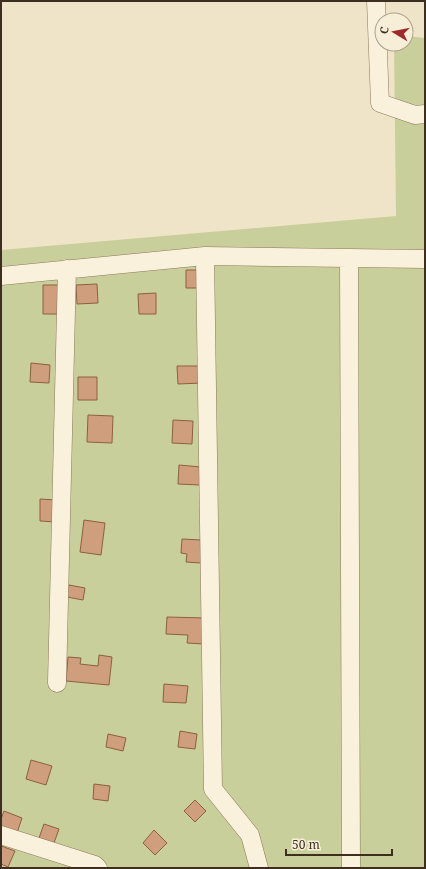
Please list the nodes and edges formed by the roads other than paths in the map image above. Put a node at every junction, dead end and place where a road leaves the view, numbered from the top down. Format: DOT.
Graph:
graph roads {
  1 [pos="376,1"];
  2 [pos="425,114"];
  3 [pos="205,256"];
  4 [pos="349,258"];
  5 [pos="425,259"];
  6 [pos="67,269"];
  7 [pos="1,276"];
  8 [pos="57,683"];
  9 [pos="1,834"];
  10 [pos="98,868"];
  11 [pos="259,868"];
  12 [pos="351,868"];
  1 -- 2 [label="lane"];
  3 -- 4 [label="lane"];
  3 -- 6 [label="lane"];
  3 -- 11 [label="lane"];
  4 -- 5 [label="lane"];
  4 -- 12 [label="lane"];
  6 -- 7 [label="lane"];
  6 -- 8 [label="lane"];
  9 -- 10 [label="lane"];
}
